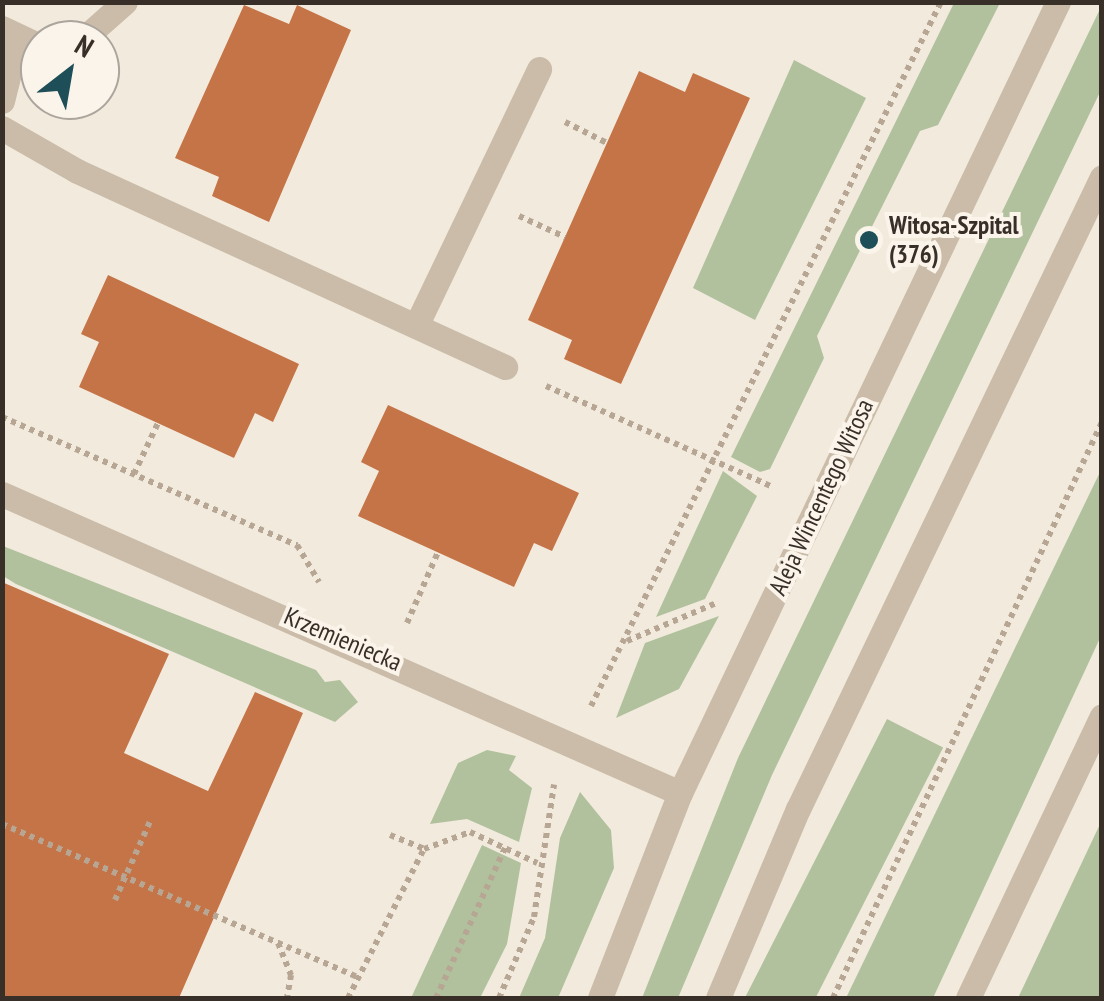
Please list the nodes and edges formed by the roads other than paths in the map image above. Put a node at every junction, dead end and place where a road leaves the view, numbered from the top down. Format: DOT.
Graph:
graph roads {
  1 [pos="125,2"];
  2 [pos="1058,2"];
  3 [pos="105,20"];
  4 [pos="20,38"];
  5 [pos="539,69"];
  6 [pos="2,101"];
  7 [pos="2,128"];
  8 [pos="1102,177"];
  9 [pos="416,326"];
  10 [pos="505,367"];
  11 [pos="2,494"];
  12 [pos="1102,716"];
  13 [pos="680,792"];
  14 [pos="600,998"];
  15 [pos="718,998"];
  16 [pos="968,998"];
  1 -- 3 [label="street"];
  2 -- 13 [label="street, Aleja Wincentego Witosa"];
  4 -- 6 [label="street"];
  5 -- 9 [label="street"];
  7 -- 9 [label="street"];
  8 -- 15 [label="street"];
  9 -- 10 [label="street"];
  11 -- 13 [label="street, Krzemieniecka"];
  12 -- 16 [label="street"];
  13 -- 14 [label="street, Aleja Wincentego Witosa"];
}
